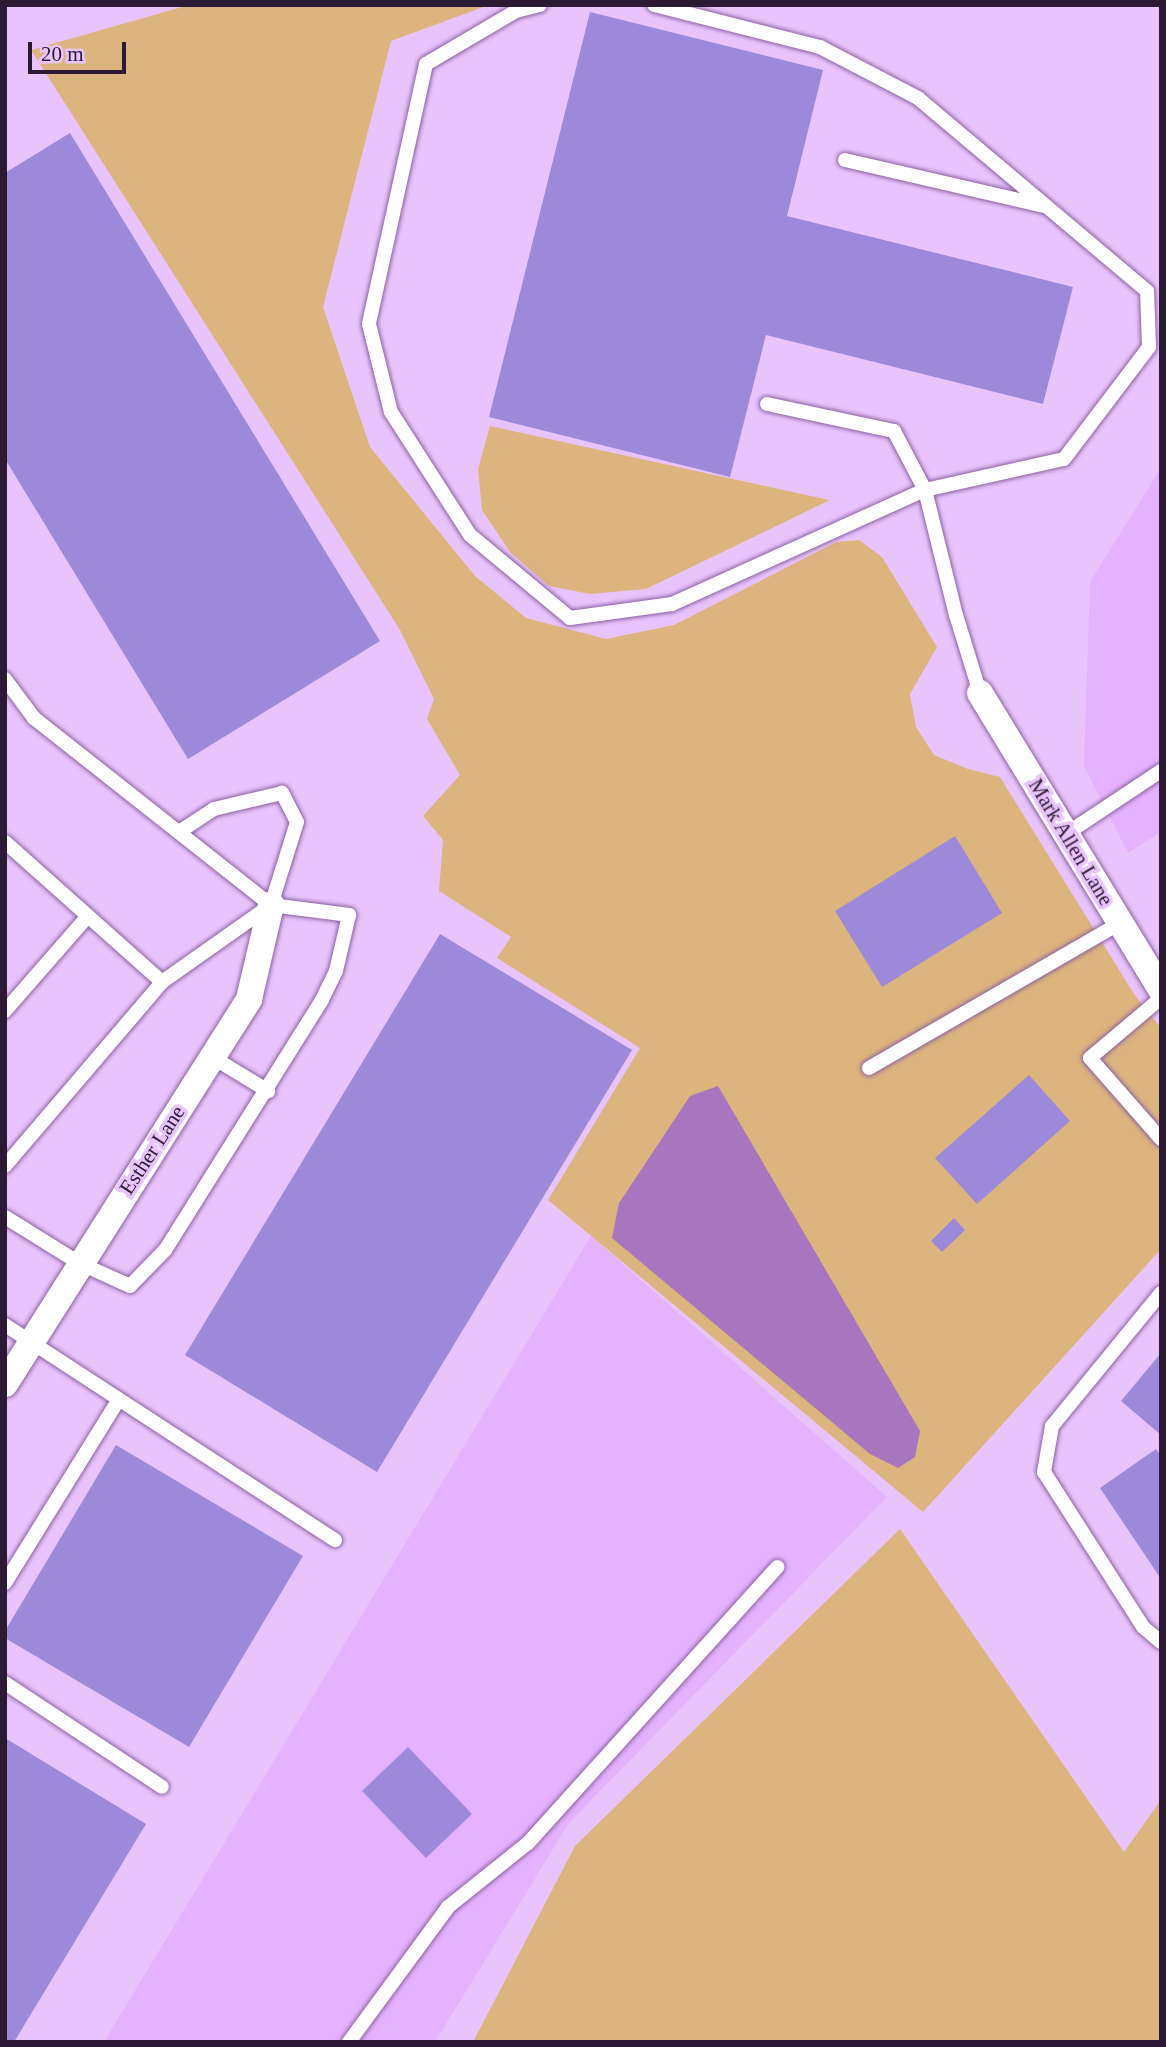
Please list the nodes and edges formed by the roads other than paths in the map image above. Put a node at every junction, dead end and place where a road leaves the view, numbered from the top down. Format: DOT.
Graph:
graph roads {
  1 [pos="540,5"];
  2 [pos="654,5"];
  3 [pos="845,160"];
  4 [pos="1048,208"];
  5 [pos="767,404"];
  6 [pos="925,490"];
  7 [pos="5,679"];
  8 [pos="981,692"];
  9 [pos="1161,771"];
  10 [pos="179,832"];
  11 [pos="1066,834"];
  12 [pos="5,842"];
  13 [pos="271,905"];
  14 [pos="88,916"];
  15 [pos="1119,923"];
  16 [pos="162,982"];
  17 [pos="1161,990"];
  18 [pos="1161,998"];
  19 [pos="5,1011"];
  20 [pos="212,1057"];
  21 [pos="869,1068"];
  22 [pos="268,1091"];
  23 [pos="1161,1139"];
  24 [pos="5,1166"];
  25 [pos="5,1217"];
  26 [pos="79,1263"];
  27 [pos="1161,1293"];
  28 [pos="5,1325"];
  29 [pos="31,1342"];
  30 [pos="5,1384"];
  31 [pos="119,1399"];
  32 [pos="335,1540"];
  33 [pos="777,1567"];
  34 [pos="5,1583"];
  35 [pos="1161,1642"];
  36 [pos="5,1683"];
  37 [pos="162,1787"];
  38 [pos="349,2042"];
  1 -- 6 [label="lane"];
  2 -- 4 [label="lane"];
  3 -- 4 [label="lane"];
  4 -- 6 [label="lane"];
  5 -- 6 [label="lane"];
  6 -- 8 [label="lane"];
  7 -- 10 [label="lane"];
  8 -- 11 [label="street, Mark Allen Lane"];
  9 -- 11 [label="lane"];
  10 -- 13 [label="lane"];
  10 -- 13 [label="lane"];
  11 -- 15 [label="street, Mark Allen Lane"];
  12 -- 14 [label="lane"];
  13 -- 16 [label="lane"];
  13 -- 20 [label="street, Esther Lane"];
  13 -- 22 [label="lane"];
  14 -- 16 [label="lane"];
  14 -- 19 [label="lane"];
  15 -- 17 [label="street, Mark Allen Lane"];
  15 -- 21 [label="lane"];
  16 -- 24 [label="lane"];
  18 -- 23 [label="lane"];
  20 -- 22 [label="lane"];
  20 -- 26 [label="street, Esther Lane"];
  22 -- 26 [label="lane"];
  25 -- 26 [label="lane"];
  26 -- 29 [label="street, Esther Lane"];
  27 -- 35 [label="lane"];
  28 -- 29 [label="lane"];
  29 -- 30 [label="street, Esther Lane"];
  29 -- 31 [label="lane"];
  31 -- 32 [label="lane"];
  31 -- 34 [label="lane"];
  33 -- 38 [label="lane"];
  36 -- 37 [label="lane"];
}
